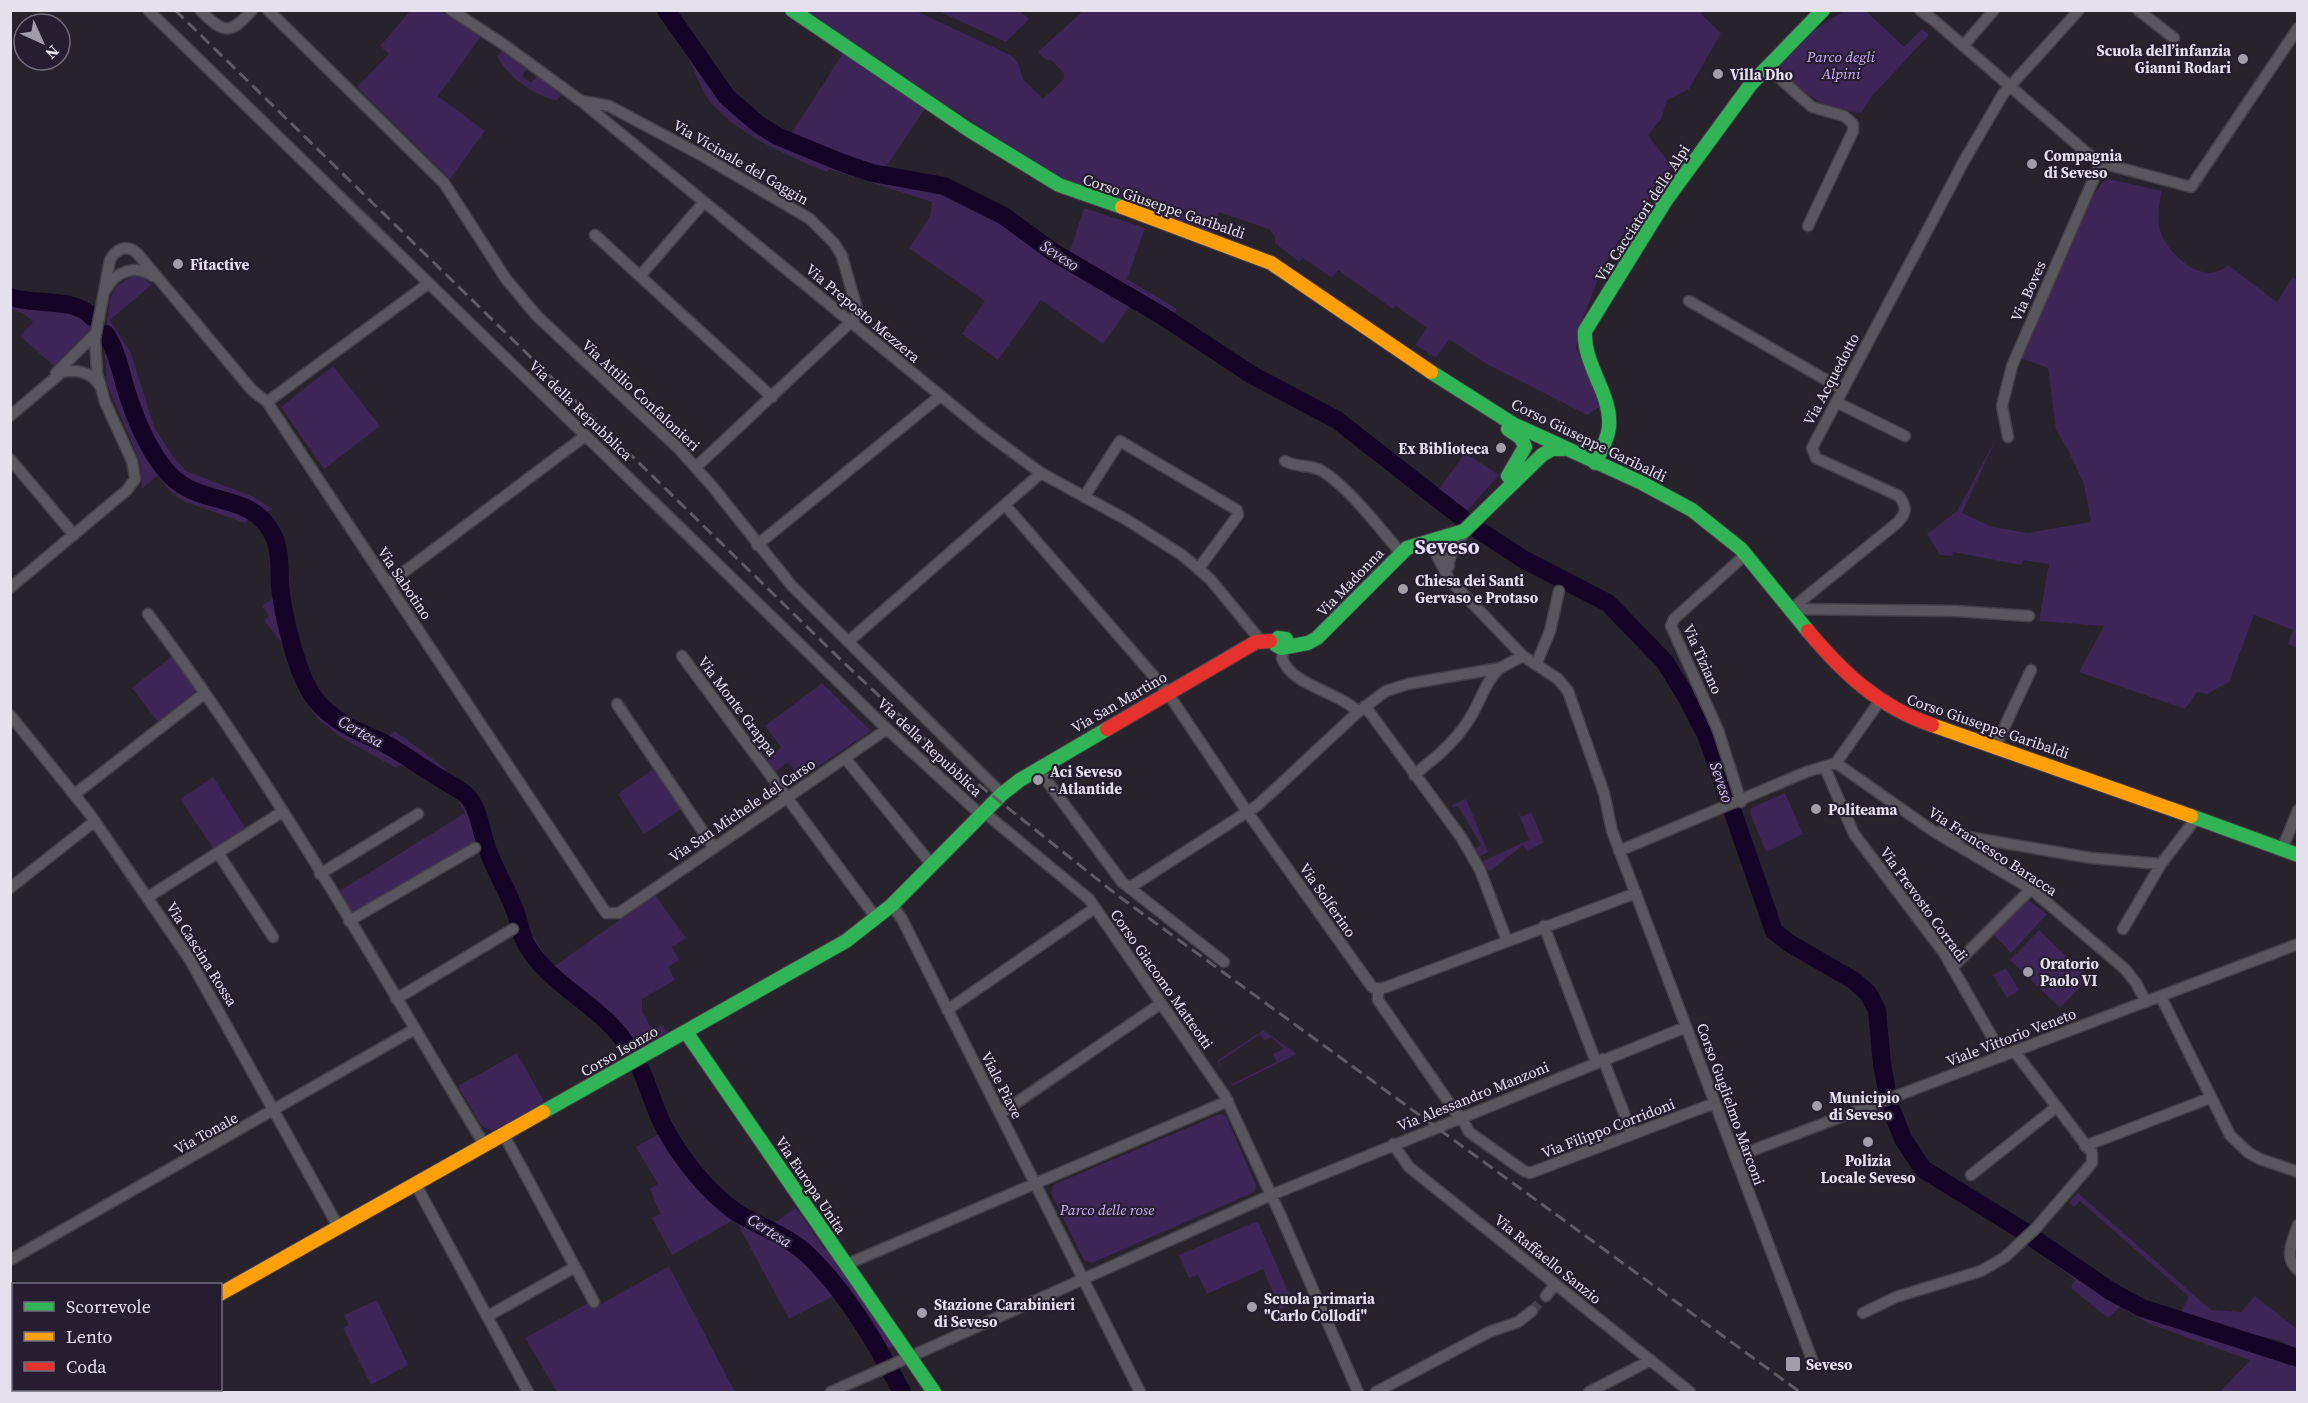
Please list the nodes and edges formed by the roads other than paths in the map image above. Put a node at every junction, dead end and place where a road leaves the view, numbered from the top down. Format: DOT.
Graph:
graph roads {
  1 [pos="148,10"];
  2 [pos="200,10"];
  3 [pos="252,10"];
  4 [pos="268,10"];
  5 [pos="450,10"];
  6 [pos="792,10"];
  7 [pos="1822,10"];
  8 [pos="1920,10"];
  9 [pos="1994,10"];
  10 [pos="2079,10"];
  11 [pos="2138,10"];
  12 [pos="2298,28"];
  13 [pos="2174,38"];
  14 [pos="1963,46"];
  15 [pos="1766,66"];
  16 [pos="2009,87"];
  17 [pos="581,101"];
  18 [pos="2101,162"];
  19 [pos="704,202"];
  20 [pos="1808,226"];
  21 [pos="595,235"];
  22 [pos="640,276"];
  23 [pos="156,278"];
  24 [pos="429,283"];
  25 [pos="104,294"];
  26 [pos="1689,302"];
  27 [pos="852,322"];
  28 [pos="95,336"];
  29 [pos="52,378"];
  30 [pos="99,386"];
  31 [pos="1460,388"];
  32 [pos="1842,390"];
  33 [pos="940,396"];
  34 [pos="772,397"];
  35 [pos="267,402"];
  36 [pos="1836,402"];
  37 [pos="10,416"];
  38 [pos="585,436"];
  39 [pos="1905,436"];
  40 [pos="1540,437"];
  41 [pos="2008,437"];
  42 [pos="1525,449"];
  43 [pos="1568,450"];
  44 [pos="1538,457"];
  45 [pos="10,459"];
  46 [pos="1285,461"];
  47 [pos="1595,463"];
  48 [pos="696,468"];
  49 [pos="1041,473"];
  50 [pos="1084,497"];
  51 [pos="1005,505"];
  52 [pos="1468,523"];
  53 [pos="74,535"];
  54 [pos="1441,537"];
  55 [pos="757,545"];
  56 [pos="1406,549"];
  57 [pos="1745,555"];
  58 [pos="1446,567"];
  59 [pos="1199,568"];
  60 [pos="388,584"];
  61 [pos="10,588"];
  62 [pos="1559,591"];
  63 [pos="1791,609"];
  64 [pos="148,614"];
  65 [pos="2030,616"];
  66 [pos="849,641"];
  67 [pos="1274,641"];
  68 [pos="682,656"];
  69 [pos="1523,656"];
  70 [pos="1536,665"];
  71 [pos="1500,668"];
  72 [pos="2031,670"];
  73 [pos="206,693"];
  74 [pos="1168,693"];
  75 [pos="1879,702"];
  76 [pos="617,704"];
  77 [pos="1361,709"];
  78 [pos="10,715"];
  79 [pos="887,729"];
  80 [pos="1995,747"];
  81 [pos="845,758"];
  82 [pos="1836,763"];
  83 [pos="1825,768"];
  84 [pos="1038,769"];
  85 [pos="1414,775"];
  86 [pos="75,794"];
  87 [pos="1002,794"];
  88 [pos="788,797"];
  89 [pos="1738,803"];
  90 [pos="2298,810"];
  91 [pos="282,812"];
  92 [pos="1248,813"];
  93 [pos="418,814"];
  94 [pos="984,814"];
  95 [pos="2197,817"];
  96 [pos="95,821"];
  97 [pos="1933,831"];
  98 [pos="475,848"];
  99 [pos="714,848"];
  100 [pos="2282,849"];
  101 [pos="1619,851"];
  102 [pos="218,852"];
  103 [pos="2298,855"];
  104 [pos="2161,864"];
  105 [pos="932,865"];
  106 [pos="320,873"];
  107 [pos="10,888"];
  108 [pos="1129,888"];
  109 [pos="2031,889"];
  110 [pos="1636,893"];
  111 [pos="148,897"];
  112 [pos="892,905"];
  113 [pos="1095,908"];
  114 [pos="614,915"];
  115 [pos="877,919"];
  116 [pos="349,921"];
  117 [pos="1544,926"];
  118 [pos="2123,928"];
  119 [pos="513,929"];
  120 [pos="273,937"];
  121 [pos="1507,941"];
  122 [pos="2298,944"];
  123 [pos="1224,962"];
  124 [pos="1952,968"];
  125 [pos="1381,989"];
  126 [pos="2161,997"];
  127 [pos="396,999"];
  128 [pos="2146,1002"];
  129 [pos="1160,1004"];
  130 [pos="947,1010"];
  131 [pos="1686,1027"];
  132 [pos="415,1029"];
  133 [pos="686,1032"];
  134 [pos="2014,1052"];
  135 [pos="2003,1056"];
  136 [pos="1600,1061"];
  137 [pos="2210,1098"];
  138 [pos="1228,1101"];
  139 [pos="1714,1103"];
  140 [pos="2055,1108"];
  141 [pos="274,1111"];
  142 [pos="1000,1114"];
  143 [pos="1460,1116"];
  144 [pos="1632,1134"];
  145 [pos="504,1135"];
  146 [pos="1393,1144"];
  147 [pos="485,1146"];
  148 [pos="2085,1146"];
  149 [pos="1735,1157"];
  150 [pos="2298,1172"];
  151 [pos="1971,1175"];
  152 [pos="1035,1184"];
  153 [pos="416,1185"];
  154 [pos="1271,1195"];
  155 [pos="2298,1225"];
  156 [pos="339,1228"];
  157 [pos="10,1260"];
  158 [pos="846,1265"];
  159 [pos="575,1267"];
  160 [pos="2298,1270"];
  161 [pos="1083,1279"];
  162 [pos="1555,1284"];
  163 [pos="222,1293"];
  164 [pos="1546,1296"];
  165 [pos="594,1302"];
  166 [pos="1532,1311"];
  167 [pos="1863,1313"];
  168 [pos="488,1316"];
  169 [pos="909,1357"];
  170 [pos="1651,1360"];
  171 [pos="1813,1362"];
  172 [pos="528,1392"];
  173 [pos="831,1392"];
  174 [pos="934,1392"];
  175 [pos="1140,1392"];
  176 [pos="1358,1392"];
  177 [pos="1376,1392"];
  178 [pos="1589,1392"];
  179 [pos="1690,1392"];
  1 -- 24 [label="street, Via della Repubblica"];
  2 -- 3 [label="street"];
  4 -- 48 [label="street, Via Attilio Confalonieri"];
  5 -- 17 [label="street, Via Preposto Mezzera"];
  6 -- 31 [label="street, Corso Giuseppe Garibaldi"];
  7 -- 15 [label="street, Via Cacciatori delle Alpi"];
  8 -- 14 [label="street"];
  9 -- 14 [label="street"];
  10 -- 16 [label="street, Via Acquedotto"];
  11 -- 13 [label="street"];
  12 -- 18 [label="street"];
  14 -- 16 [label="street"];
  15 -- 20 [label="street"];
  15 -- 47 [label="street, Via Cacciatori delle Alpi"];
  16 -- 18 [label="street"];
  16 -- 32 [label="street, Via Acquedotto"];
  17 -- 19 [label="street, Via Preposto Mezzera"];
  17 -- 27 [label="street, Via Vicinale del Gaggin"];
  18 -- 41 [label="street, Via Boves"];
  19 -- 22 [label="street"];
  19 -- 27 [label="street, Via Preposto Mezzera"];
  21 -- 22 [label="street"];
  22 -- 34 [label="street"];
  23 -- 25 [label="street"];
  23 -- 25 [label="street, Via Sabotino"];
  23 -- 35 [label="street, Via Sabotino"];
  24 -- 35 [label="street"];
  24 -- 38 [label="street, Via della Repubblica"];
  25 -- 28 [label="street"];
  26 -- 32 [label="street"];
  27 -- 33 [label="street, Via Preposto Mezzera"];
  27 -- 34 [label="street"];
  28 -- 29 [label="street"];
  28 -- 30 [label="street"];
  29 -- 30 [label="street"];
  29 -- 37 [label="street"];
  30 -- 53 [label="street"];
  31 -- 40 [label="street, Corso Giuseppe Garibaldi"];
  31 -- 42 [label="street"];
  32 -- 36 [label="street, Via Acquedotto"];
  33 -- 49 [label="street, Via Preposto Mezzera"];
  33 -- 55 [label="street"];
  34 -- 48 [label="street"];
  35 -- 60 [label="street, Via Sabotino"];
  36 -- 39 [label="street"];
  36 -- 63 [label="street, Via Acquedotto"];
  38 -- 60 [label="street"];
  38 -- 79 [label="street, Via della Repubblica"];
  40 -- 42 [label="street"];
  40 -- 43 [label="street, Corso Giuseppe Garibaldi"];
  40 -- 44 [label="street"];
  42 -- 52 [label="street"];
  43 -- 44 [label="street"];
  43 -- 47 [label="street, Corso Giuseppe Garibaldi"];
  44 -- 52 [label="street"];
  45 -- 53 [label="street"];
  46 -- 56 [label="street"];
  47 -- 57 [label="street, Corso Giuseppe Garibaldi"];
  48 -- 55 [label="street, Via Attilio Confalonieri"];
  49 -- 50 [label="street, Via Preposto Mezzera"];
  49 -- 51 [label="street"];
  50 -- 59 [label="street, Via Preposto Mezzera"];
  50 -- 59 [label="street"];
  51 -- 66 [label="street"];
  51 -- 74 [label="street, Via Solferino"];
  52 -- 54 [label="street"];
  52 -- 58 [label="street"];
  53 -- 61 [label="street"];
  54 -- 56 [label="street"];
  54 -- 58 [label="street"];
  55 -- 66 [label="street, Via Attilio Confalonieri"];
  56 -- 58 [label="street"];
  56 -- 67 [label="street, Via Madonna"];
  57 -- 63 [label="street, Corso Giuseppe Garibaldi"];
  57 -- 89 [label="street, Via Tiziano"];
  58 -- 69 [label="street, Corso Guglielmo Marconi"];
  59 -- 67 [label="street, Via Preposto Mezzera"];
  60 -- 114 [label="street, Via Sabotino"];
  62 -- 70 [label="street"];
  63 -- 65 [label="street"];
  63 -- 75 [label="street, Corso Giuseppe Garibaldi"];
  64 -- 73 [label="street"];
  66 -- 87 [label="street, Via Attilio Confalonieri"];
  67 -- 74 [label="street, Via San Martino"];
  67 -- 77 [label="street"];
  68 -- 88 [label="street, Via Monte Grappa"];
  69 -- 70 [label="street, Corso Guglielmo Marconi"];
  69 -- 71 [label="street"];
  70 -- 101 [label="street, Corso Guglielmo Marconi"];
  71 -- 77 [label="street"];
  71 -- 85 [label="street"];
  72 -- 80 [label="street"];
  73 -- 86 [label="street"];
  73 -- 91 [label="street"];
  74 -- 84 [label="street, Via San Martino"];
  74 -- 92 [label="street, Via Solferino"];
  75 -- 80 [label="street, Corso Giuseppe Garibaldi"];
  75 -- 82 [label="street"];
  76 -- 99 [label="street"];
  77 -- 85 [label="street"];
  77 -- 92 [label="street"];
  78 -- 86 [label="street, Via Cascina Rossa"];
  79 -- 81 [label="street, Via San Michele del Carso"];
  79 -- 94 [label="street, Via della Repubblica"];
  80 -- 95 [label="street, Corso Giuseppe Garibaldi"];
  81 -- 88 [label="street, Via San Michele del Carso"];
  81 -- 105 [label="street"];
  82 -- 83 [label="street"];
  82 -- 97 [label="street, Via Francesco Baracca"];
  83 -- 89 [label="street"];
  83 -- 124 [label="street, Via Prevosto Corradi"];
  84 -- 87 [label="street, Via San Martino"];
  84 -- 108 [label="street"];
  85 -- 121 [label="street"];
  86 -- 96 [label="street, Via Cascina Rossa"];
  87 -- 94 [label="street, Corso Isonzo"];
  88 -- 99 [label="street, Via San Michele del Carso"];
  88 -- 115 [label="street, Via Monte Grappa"];
  89 -- 101 [label="street"];
  90 -- 100 [label="street"];
  91 -- 102 [label="street"];
  91 -- 106 [label="street"];
  92 -- 108 [label="street"];
  92 -- 125 [label="street, Via Solferino"];
  93 -- 106 [label="street"];
  94 -- 105 [label="street, Corso Isonzo"];
  94 -- 113 [label="street, Corso Giacomo Matteotti"];
  95 -- 100 [label="street, Corso Giuseppe Garibaldi"];
  95 -- 104 [label="street"];
  96 -- 107 [label="street"];
  96 -- 111 [label="street, Via Cascina Rossa"];
  97 -- 104 [label="street"];
  97 -- 109 [label="street, Via Francesco Baracca"];
  98 -- 116 [label="street"];
  99 -- 114 [label="street, Via San Michele del Carso"];
  100 -- 103 [label="street, Corso Giuseppe Garibaldi"];
  101 -- 110 [label="street, Corso Guglielmo Marconi"];
  102 -- 111 [label="street"];
  102 -- 120 [label="street"];
  104 -- 118 [label="street"];
  105 -- 112 [label="street, Corso Isonzo"];
  106 -- 116 [label="street"];
  108 -- 123 [label="street"];
  109 -- 124 [label="street"];
  109 -- 128 [label="street, Via Francesco Baracca"];
  110 -- 117 [label="street"];
  110 -- 131 [label="street, Corso Guglielmo Marconi"];
  111 -- 141 [label="street, Via Cascina Rossa"];
  112 -- 115 [label="street, Corso Isonzo"];
  112 -- 130 [label="street, Viale Piave"];
  113 -- 129 [label="street, Corso Giacomo Matteotti"];
  113 -- 130 [label="street"];
  115 -- 133 [label="street, Corso Isonzo"];
  116 -- 127 [label="street"];
  117 -- 121 [label="street"];
  117 -- 136 [label="street"];
  119 -- 127 [label="street"];
  121 -- 125 [label="street"];
  122 -- 126 [label="street, Viale Vittorio Veneto"];
  124 -- 135 [label="street, Via Prevosto Corradi"];
  125 -- 143 [label="street"];
  126 -- 128 [label="street, Viale Vittorio Veneto"];
  126 -- 137 [label="street"];
  127 -- 132 [label="street"];
  128 -- 134 [label="street, Viale Vittorio Veneto"];
  129 -- 138 [label="street, Corso Giacomo Matteotti"];
  129 -- 142 [label="street"];
  130 -- 142 [label="street, Viale Piave"];
  131 -- 136 [label="street, Via Alessandro Manzoni"];
  131 -- 139 [label="street, Corso Guglielmo Marconi"];
  132 -- 141 [label="street, Via Tonale"];
  132 -- 147 [label="street"];
  133 -- 145 [label="street, Corso Isonzo"];
  133 -- 158 [label="street, Via Europa Unita"];
  134 -- 135 [label="street, Viale Vittorio Veneto"];
  134 -- 140 [label="street"];
  135 -- 149 [label="street, Viale Vittorio Veneto"];
  136 -- 143 [label="street, Via Alessandro Manzoni"];
  136 -- 144 [label="street"];
  137 -- 148 [label="street"];
  137 -- 150 [label="street"];
  138 -- 152 [label="street"];
  138 -- 154 [label="street, Corso Giacomo Matteotti"];
  139 -- 144 [label="street, Via Filippo Corridoni"];
  139 -- 149 [label="street, Corso Guglielmo Marconi"];
  140 -- 148 [label="street"];
  140 -- 151 [label="street"];
  141 -- 156 [label="street, Via Cascina Rossa"];
  141 -- 157 [label="street, Via Tonale"];
  142 -- 152 [label="street, Viale Piave"];
  143 -- 144 [label="street, Via Filippo Corridoni"];
  143 -- 146 [label="street, Via Alessandro Manzoni"];
  145 -- 147 [label="street, Corso Isonzo"];
  145 -- 159 [label="street"];
  146 -- 154 [label="street, Via Alessandro Manzoni"];
  146 -- 162 [label="street, Via Raffaello Sanzio"];
  147 -- 153 [label="street, Corso Isonzo"];
  148 -- 167 [label="street"];
  149 -- 171 [label="street, Corso Guglielmo Marconi"];
  152 -- 158 [label="street"];
  152 -- 161 [label="street, Viale Piave"];
  153 -- 156 [label="street, Corso Isonzo"];
  153 -- 168 [label="street"];
  154 -- 161 [label="street, Via Alessandro Manzoni"];
  154 -- 176 [label="street, Corso Giacomo Matteotti"];
  155 -- 160 [label="street"];
  156 -- 163 [label="street, Corso Isonzo"];
  158 -- 169 [label="street, Via Europa Unita"];
  159 -- 165 [label="street"];
  159 -- 168 [label="street"];
  161 -- 169 [label="street, Via Alessandro Manzoni"];
  161 -- 175 [label="street, Viale Piave"];
  162 -- 164 [label="street"];
  162 -- 170 [label="street, Via Raffaello Sanzio"];
  166 -- 177 [label="street"];
  168 -- 172 [label="street"];
  169 -- 173 [label="street, Via Alessandro Manzoni"];
  169 -- 174 [label="street, Via Europa Unita"];
  170 -- 178 [label="street"];
  170 -- 179 [label="street, Via Raffaello Sanzio"];
}
